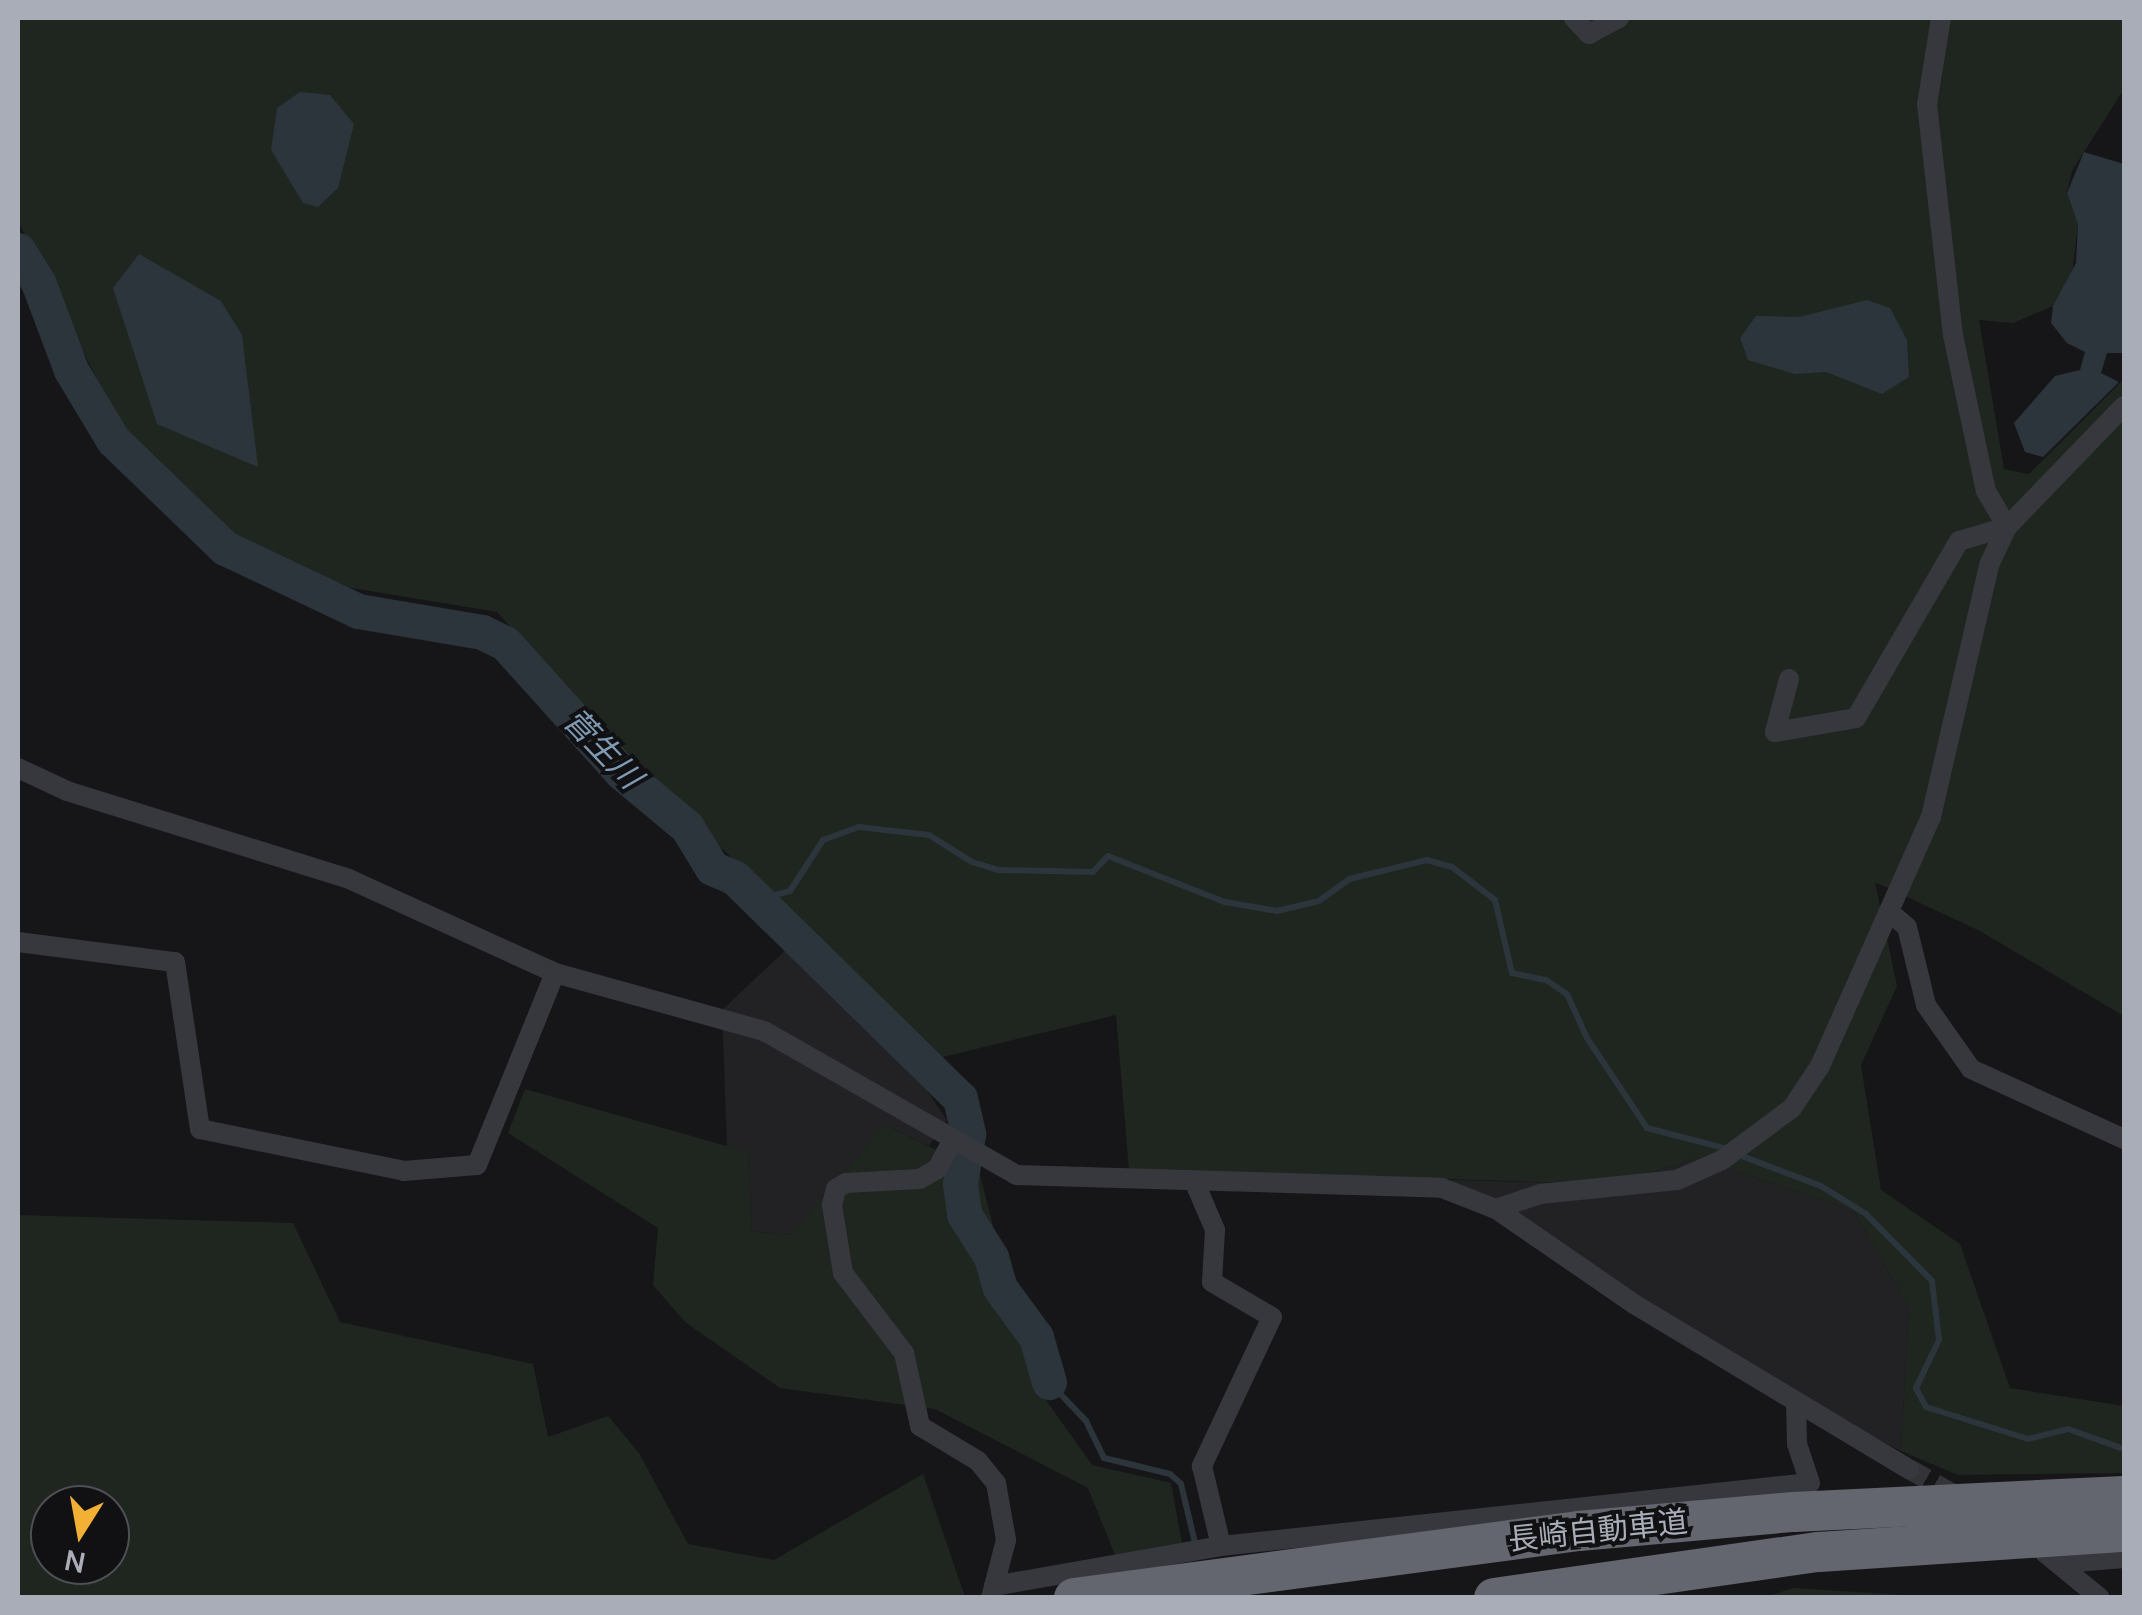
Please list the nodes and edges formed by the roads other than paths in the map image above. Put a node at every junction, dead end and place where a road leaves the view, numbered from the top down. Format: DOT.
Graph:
graph roads {
  1 [pos="1574,18"];
  2 [pos="1620,18"];
  3 [pos="1941,18"];
  4 [pos="2124,406"];
  5 [pos="2008,527"];
  6 [pos="1789,679"];
  7 [pos="18,768"];
  8 [pos="1890,912"];
  9 [pos="18,942"];
  10 [pos="554,973"];
  11 [pos="2124,1138"];
  12 [pos="951,1144"];
  13 [pos="1196,1183"];
  14 [pos="1496,1209"];
  15 [pos="1796,1403"];
  16 [pos="1910,1469"];
  17 [pos="2124,1496"];
  18 [pos="2124,1532"];
  19 [pos="1221,1546"];
  20 [pos="2124,1558"];
  21 [pos="992,1592"];
  22 [pos="1074,1598"];
  23 [pos="1494,1598"];
  24 [pos="2100,1598"];
  1 -- 2 [label="street"];
  3 -- 5 [label="street"];
  4 -- 5 [label="street"];
  5 -- 6 [label="street"];
  5 -- 8 [label="street"];
  7 -- 10 [label="street"];
  8 -- 11 [label="street"];
  8 -- 14 [label="street"];
  9 -- 10 [label="street"];
  10 -- 12 [label="street"];
  12 -- 13 [label="street"];
  12 -- 21 [label="street"];
  13 -- 14 [label="street"];
  13 -- 19 [label="street"];
  14 -- 15 [label="street"];
  15 -- 16 [label="street"];
  15 -- 19 [label="street"];
  17 -- 22 [label="highway, 長崎自動車道, bridge"];
  18 -- 23 [label="highway, 長崎自動車道, bridge"];
  19 -- 21 [label="street"];
  20 -- 24 [label="street"];
}
